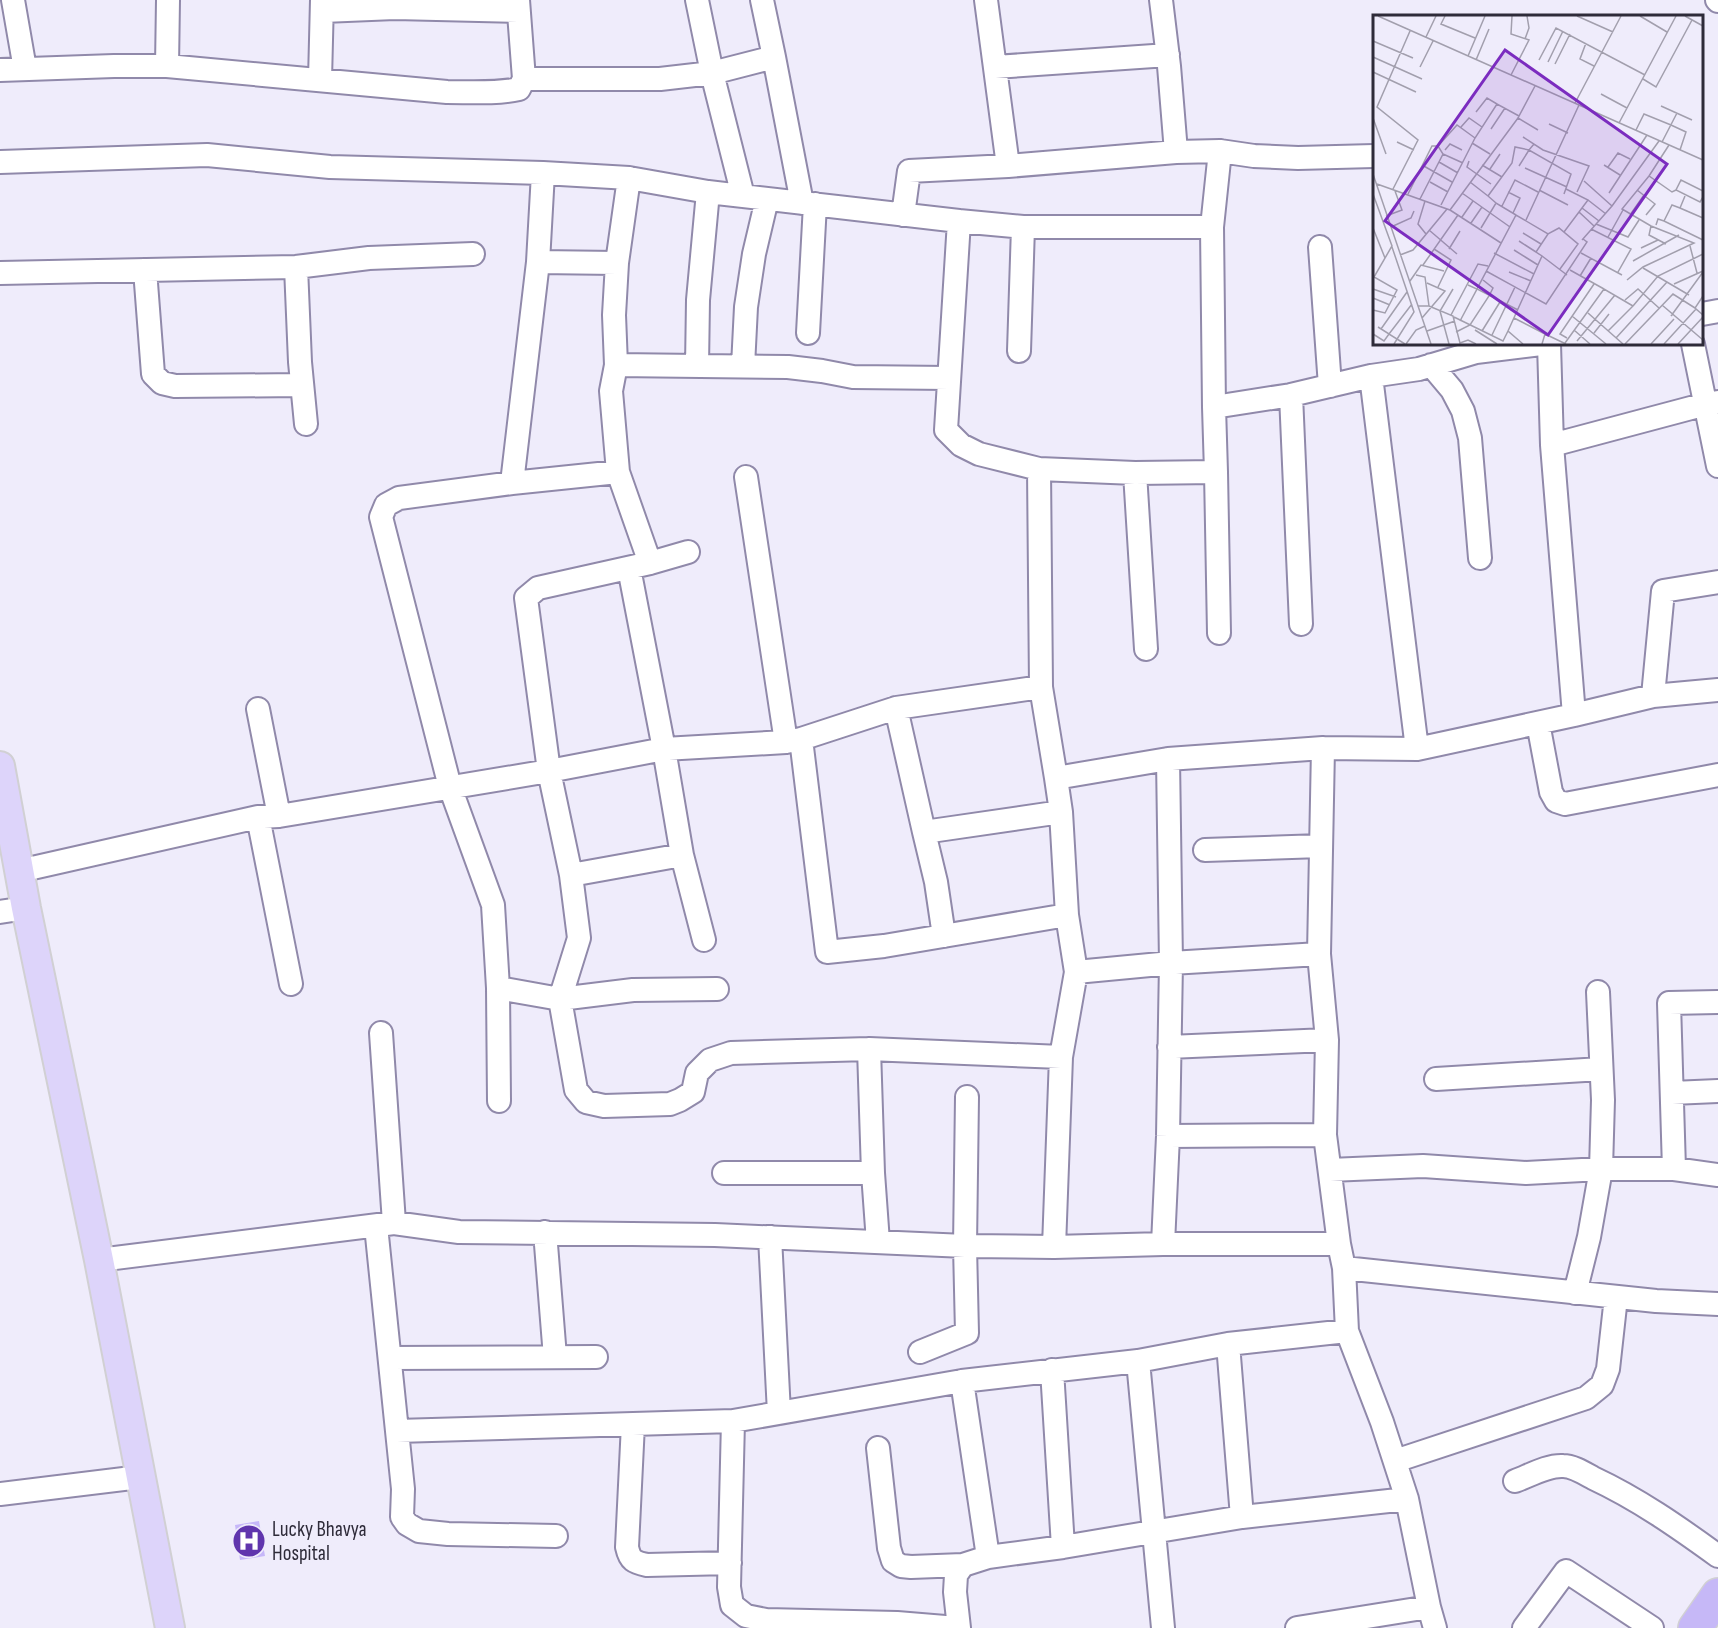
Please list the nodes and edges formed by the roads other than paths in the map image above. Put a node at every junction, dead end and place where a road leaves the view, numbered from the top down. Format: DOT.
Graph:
graph roads {
  1 [pos="13,0"];
  2 [pos="168,0"];
  3 [pos="697,0"];
  4 [pos="762,0"];
  5 [pos="986,0"];
  6 [pos="1161,0"];
  7 [pos="518,5"];
  8 [pos="322,6"];
  9 [pos="1168,55"];
  10 [pos="774,57"];
  11 [pos="167,66"];
  12 [pos="995,67"];
  13 [pos="25,69"];
  14 [pos="0,70"];
  15 [pos="712,73"];
  16 [pos="524,78"];
  17 [pos="320,80"];
  18 [pos="1220,151"];
  19 [pos="1176,152"];
  20 [pos="1373,156"];
  21 [pos="0,162"];
  22 [pos="1008,166"];
  23 [pos="543,173"];
  24 [pos="629,178"];
  25 [pos="708,192"];
  26 [pos="743,196"];
  27 [pos="767,199"];
  28 [pos="808,204"];
  29 [pos="903,214"];
  30 [pos="959,221"];
  31 [pos="1023,227"];
  32 [pos="1212,227"];
  33 [pos="1320,247"];
  34 [pos="473,254"];
  35 [pos="538,262"];
  36 [pos="617,263"];
  37 [pos="296,267"];
  38 [pos="145,270"];
  39 [pos="0,273"];
  40 [pos="1718,311"];
  41 [pos="1703,314"];
  42 [pos="808,333"];
  43 [pos="1533,345"];
  44 [pos="1549,345"];
  45 [pos="1693,345"];
  46 [pos="1019,351"];
  47 [pos="616,365"];
  48 [pos="1431,365"];
  49 [pos="697,366"];
  50 [pos="743,366"];
  51 [pos="1371,376"];
  52 [pos="949,378"];
  53 [pos="302,385"];
  54 [pos="1330,386"];
  55 [pos="1291,395"];
  56 [pos="1712,403"];
  57 [pos="1214,407"];
  58 [pos="306,424"];
  59 [pos="1552,445"];
  60 [pos="1718,466"];
  61 [pos="1039,469"];
  62 [pos="618,472"];
  63 [pos="1216,472"];
  64 [pos="1135,473"];
  65 [pos="746,477"];
  66 [pos="512,483"];
  67 [pos="688,552"];
  68 [pos="1480,558"];
  69 [pos="640,565"];
  70 [pos="1718,582"];
  71 [pos="1301,624"];
  72 [pos="1220,633"];
  73 [pos="1146,649"];
  74 [pos="1041,687"];
  75 [pos="1718,690"];
  76 [pos="1653,696"];
  77 [pos="896,708"];
  78 [pos="258,709"];
  79 [pos="1574,715"];
  80 [pos="1538,723"];
  81 [pos="793,740"];
  82 [pos="1323,748"];
  83 [pos="664,749"];
  84 [pos="1417,749"];
  85 [pos="1168,759"];
  86 [pos="0,766"];
  87 [pos="549,771"];
  88 [pos="1718,775"];
  89 [pos="1056,778"];
  90 [pos="450,788"];
  91 [pos="1061,812"];
  92 [pos="269,816"];
  93 [pos="924,832"];
  94 [pos="1321,846"];
  95 [pos="1205,850"];
  96 [pos="682,855"];
  97 [pos="20,871"];
  98 [pos="571,875"];
  99 [pos="13,910"];
  100 [pos="1067,915"];
  101 [pos="944,936"];
  102 [pos="704,940"];
  103 [pos="1319,954"];
  104 [pos="1171,963"];
  105 [pos="1076,972"];
  106 [pos="291,984"];
  107 [pos="498,988"];
  108 [pos="717,988"];
  109 [pos="1598,992"];
  110 [pos="560,999"];
  111 [pos="1718,1002"];
  112 [pos="381,1033"];
  113 [pos="1327,1040"];
  114 [pos="1169,1047"];
  115 [pos="869,1049"];
  116 [pos="1061,1057"];
  117 [pos="1601,1069"];
  118 [pos="1436,1079"];
  119 [pos="1718,1091"];
  120 [pos="1672,1093"];
  121 [pos="967,1097"];
  122 [pos="499,1101"];
  123 [pos="1325,1135"];
  124 [pos="1168,1136"];
  125 [pos="1601,1169"];
  126 [pos="1329,1170"];
  127 [pos="1674,1170"];
  128 [pos="724,1173"];
  129 [pos="873,1173"];
  130 [pos="1718,1175"];
  131 [pos="385,1225"];
  132 [pos="544,1232"];
  133 [pos="770,1237"];
  134 [pos="878,1242"];
  135 [pos="1163,1244"];
  136 [pos="1339,1244"];
  137 [pos="965,1246"];
  138 [pos="1054,1247"];
  139 [pos="99,1260"];
  140 [pos="1344,1268"];
  141 [pos="1575,1293"];
  142 [pos="1616,1297"];
  143 [pos="1718,1304"];
  144 [pos="1347,1331"];
  145 [pos="1228,1344"];
  146 [pos="920,1352"];
  147 [pos="555,1357"];
  148 [pos="596,1357"];
  149 [pos="390,1358"];
  150 [pos="1138,1361"];
  151 [pos="1052,1370"];
  152 [pos="962,1382"];
  153 [pos="779,1413"];
  154 [pos="734,1420"];
  155 [pos="633,1424"];
  156 [pos="397,1431"];
  157 [pos="878,1448"];
  158 [pos="1395,1461"];
  159 [pos="140,1477"];
  160 [pos="1515,1481"];
  161 [pos="0,1494"];
  162 [pos="1407,1499"];
  163 [pos="1242,1517"];
  164 [pos="1153,1532"];
  165 [pos="556,1536"];
  166 [pos="1063,1547"];
  167 [pos="1718,1556"];
  168 [pos="988,1557"];
  169 [pos="730,1563"];
  170 [pos="963,1565"];
  171 [pos="1718,1596"];
  172 [pos="1432,1617"];
  173 [pos="170,1628"];
  174 [pos="958,1628"];
  175 [pos="1162,1628"];
  176 [pos="1297,1628"];
  177 [pos="1524,1628"];
  178 [pos="1652,1628"];
  179 [pos="1695,1628"];
  1 -- 13 [label="street"];
  2 -- 11 [label="street"];
  3 -- 15 [label="street"];
  4 -- 10 [label="street"];
  5 -- 12 [label="street"];
  6 -- 9 [label="street"];
  7 -- 8 [label="street"];
  7 -- 16 [label="street"];
  8 -- 17 [label="street"];
  9 -- 12 [label="street"];
  9 -- 19 [label="street"];
  10 -- 15 [label="street"];
  10 -- 28 [label="street"];
  11 -- 13 [label="street"];
  11 -- 17 [label="street"];
  12 -- 22 [label="street"];
  13 -- 14 [label="street"];
  15 -- 16 [label="street"];
  15 -- 26 [label="street"];
  16 -- 17 [label="street"];
  18 -- 19 [label="street"];
  18 -- 20 [label="street"];
  18 -- 32 [label="street"];
  19 -- 22 [label="street"];
  21 -- 23 [label="street"];
  22 -- 29 [label="street"];
  23 -- 24 [label="street"];
  23 -- 35 [label="street"];
  24 -- 25 [label="street"];
  24 -- 36 [label="street"];
  25 -- 26 [label="street"];
  25 -- 49 [label="street"];
  26 -- 27 [label="street"];
  27 -- 28 [label="street"];
  27 -- 50 [label="street"];
  28 -- 29 [label="street"];
  28 -- 42 [label="street"];
  29 -- 30 [label="street"];
  30 -- 31 [label="street"];
  30 -- 52 [label="street"];
  31 -- 32 [label="street"];
  31 -- 46 [label="street"];
  32 -- 57 [label="street"];
  33 -- 54 [label="street"];
  34 -- 37 [label="street"];
  35 -- 36 [label="street"];
  35 -- 66 [label="street"];
  36 -- 47 [label="street"];
  37 -- 38 [label="street"];
  37 -- 53 [label="street"];
  38 -- 39 [label="street"];
  38 -- 53 [label="street"];
  40 -- 41 [label="street"];
  43 -- 48 [label="street"];
  44 -- 59 [label="street"];
  45 -- 56 [label="street"];
  47 -- 49 [label="street"];
  47 -- 62 [label="street"];
  48 -- 51 [label="street"];
  48 -- 68 [label="street"];
  49 -- 50 [label="street"];
  50 -- 52 [label="street"];
  51 -- 54 [label="street"];
  51 -- 84 [label="street"];
  52 -- 61 [label="street"];
  53 -- 58 [label="street"];
  54 -- 55 [label="street"];
  55 -- 57 [label="street"];
  55 -- 71 [label="street"];
  56 -- 59 [label="street"];
  56 -- 60 [label="street"];
  57 -- 63 [label="street"];
  59 -- 79 [label="street"];
  61 -- 64 [label="street"];
  61 -- 74 [label="street"];
  62 -- 66 [label="street"];
  62 -- 69 [label="street"];
  63 -- 64 [label="street"];
  63 -- 72 [label="street"];
  64 -- 73 [label="street"];
  65 -- 81 [label="street"];
  66 -- 90 [label="street"];
  67 -- 69 [label="street"];
  69 -- 83 [label="street"];
  69 -- 87 [label="street"];
  70 -- 76 [label="street"];
  74 -- 77 [label="street"];
  74 -- 89 [label="street"];
  75 -- 76 [label="street"];
  76 -- 79 [label="street"];
  77 -- 81 [label="street"];
  77 -- 93 [label="street"];
  78 -- 92 [label="street"];
  79 -- 80 [label="street"];
  80 -- 84 [label="street"];
  80 -- 88 [label="street"];
  81 -- 83 [label="street"];
  81 -- 101 [label="street"];
  82 -- 84 [label="street"];
  82 -- 85 [label="street"];
  82 -- 94 [label="street"];
  83 -- 87 [label="street"];
  83 -- 96 [label="street"];
  85 -- 89 [label="street"];
  85 -- 104 [label="street"];
  86 -- 97 [label="main road"];
  87 -- 90 [label="street"];
  87 -- 98 [label="street"];
  89 -- 91 [label="street"];
  90 -- 92 [label="street"];
  90 -- 107 [label="street"];
  91 -- 93 [label="street"];
  91 -- 100 [label="street"];
  92 -- 97 [label="street"];
  92 -- 106 [label="street"];
  93 -- 101 [label="street"];
  94 -- 95 [label="street"];
  94 -- 103 [label="street"];
  96 -- 98 [label="street"];
  96 -- 102 [label="street"];
  97 -- 99 [label="main road"];
  98 -- 110 [label="street"];
  99 -- 139 [label="main road"];
  100 -- 101 [label="street"];
  100 -- 105 [label="street"];
  103 -- 104 [label="street"];
  103 -- 113 [label="street"];
  104 -- 105 [label="street"];
  104 -- 114 [label="street"];
  105 -- 116 [label="street"];
  107 -- 110 [label="street"];
  107 -- 122 [label="street"];
  108 -- 110 [label="street"];
  109 -- 117 [label="street"];
  110 -- 115 [label="street"];
  111 -- 120 [label="street"];
  112 -- 131 [label="street"];
  113 -- 114 [label="street"];
  113 -- 123 [label="street"];
  114 -- 124 [label="street"];
  115 -- 116 [label="street"];
  115 -- 129 [label="street"];
  116 -- 138 [label="street"];
  117 -- 118 [label="street"];
  117 -- 125 [label="street"];
  119 -- 120 [label="street"];
  120 -- 127 [label="street"];
  121 -- 137 [label="street"];
  123 -- 124 [label="street"];
  123 -- 126 [label="street"];
  124 -- 135 [label="street"];
  125 -- 126 [label="street"];
  125 -- 127 [label="street"];
  125 -- 141 [label="street"];
  126 -- 136 [label="street"];
  127 -- 130 [label="street"];
  128 -- 129 [label="street"];
  129 -- 134 [label="street"];
  131 -- 132 [label="street"];
  131 -- 139 [label="street"];
  131 -- 149 [label="street"];
  132 -- 133 [label="street"];
  132 -- 147 [label="street"];
  133 -- 134 [label="street"];
  133 -- 153 [label="street"];
  134 -- 137 [label="street"];
  135 -- 136 [label="street"];
  135 -- 138 [label="street"];
  136 -- 140 [label="street"];
  137 -- 138 [label="street"];
  137 -- 146 [label="street"];
  139 -- 159 [label="main road"];
  140 -- 141 [label="street"];
  140 -- 144 [label="street"];
  141 -- 142 [label="street"];
  142 -- 143 [label="street"];
  142 -- 158 [label="street"];
  144 -- 145 [label="street"];
  144 -- 158 [label="street"];
  145 -- 150 [label="street"];
  145 -- 163 [label="street"];
  147 -- 148 [label="street"];
  147 -- 149 [label="street"];
  149 -- 156 [label="street"];
  150 -- 151 [label="street"];
  150 -- 164 [label="street"];
  151 -- 152 [label="street"];
  151 -- 166 [label="street"];
  152 -- 153 [label="street"];
  152 -- 168 [label="street"];
  153 -- 154 [label="street"];
  154 -- 155 [label="street"];
  154 -- 169 [label="street"];
  155 -- 156 [label="street"];
  155 -- 169 [label="street"];
  156 -- 165 [label="street"];
  157 -- 170 [label="street"];
  158 -- 162 [label="street"];
  159 -- 161 [label="street"];
  159 -- 173 [label="main road"];
  160 -- 167 [label="street"];
  162 -- 163 [label="street"];
  162 -- 172 [label="street"];
  163 -- 164 [label="street"];
  164 -- 166 [label="street"];
  164 -- 175 [label="street"];
  166 -- 168 [label="street"];
  168 -- 170 [label="street"];
  169 -- 174 [label="street"];
  170 -- 174 [label="street"];
  171 -- 179 [label="highway"];
  172 -- 176 [label="street"];
  177 -- 178 [label="street"];
}
